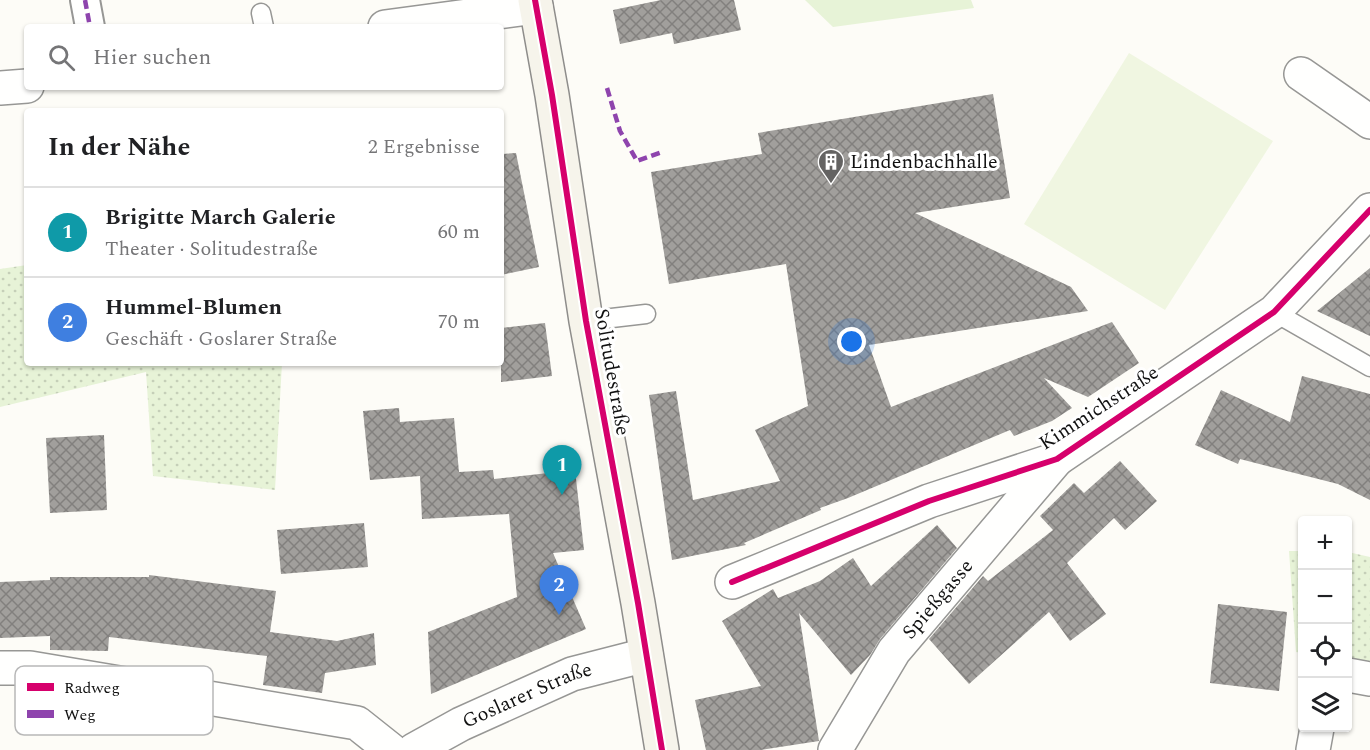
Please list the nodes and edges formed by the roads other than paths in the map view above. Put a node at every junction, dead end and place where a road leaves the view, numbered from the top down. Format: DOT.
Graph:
graph roads {
  1 [pos="85,0"];
  2 [pos="536,3"];
  3 [pos="89,24"];
  4 [pos="404,24"];
  5 [pos="1301,74"];
  6 [pos="24,86"];
  7 [pos="0,88"];
  8 [pos="1370,122"];
  9 [pos="1370,210"];
  10 [pos="1274,312"];
  11 [pos="646,314"];
  12 [pos="586,321"];
  13 [pos="1370,367"];
  14 [pos="1057,459"];
  15 [pos="732,582"];
  16 [pos="646,655"];
  17 [pos="1352,676"];
  18 [pos="1370,679"];
  19 [pos="213,699"];
  20 [pos="1316,732"];
  21 [pos="391,750"];
  22 [pos="414,750"];
  23 [pos="662,750"];
  24 [pos="835,750"];
  25 [pos="1312,750"];
  1 -- 3 [label="street"];
  2 -- 4 [label="street"];
  2 -- 12 [label="main road, Solitudestraße"];
  5 -- 8 [label="street"];
  6 -- 7 [label="street"];
  9 -- 10 [label="street, Kimmichstraße"];
  10 -- 13 [label="lane"];
  10 -- 14 [label="street, Kimmichstraße"];
  11 -- 12 [label="lane"];
  12 -- 16 [label="main road, Solitudestraße"];
  14 -- 15 [label="street, Kimmichstraße"];
  14 -- 24 [label="street, Spießgasse"];
  16 -- 22 [label="street, Goslarer Straße"];
  16 -- 23 [label="main road, Solitudestraße"];
  17 -- 18 [label="street"];
  19 -- 21 [label="street"];
  20 -- 25 [label="street"];
}
